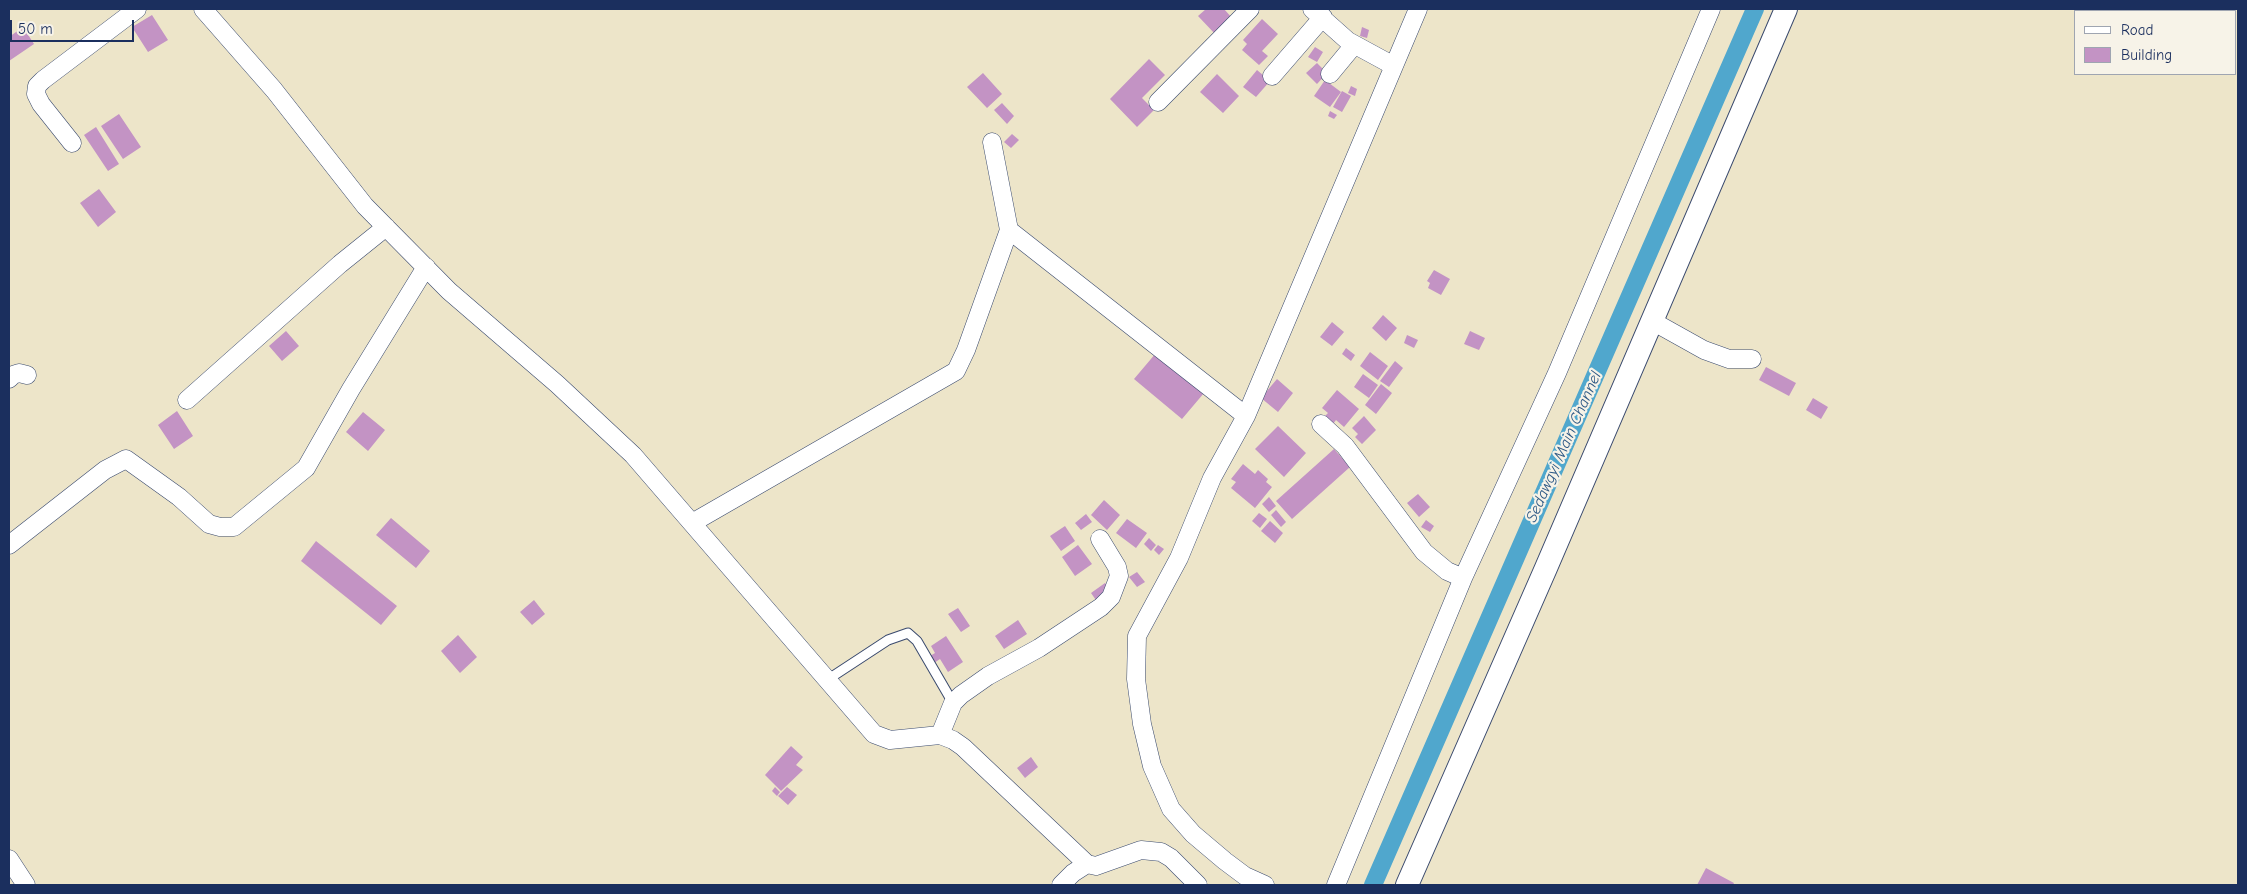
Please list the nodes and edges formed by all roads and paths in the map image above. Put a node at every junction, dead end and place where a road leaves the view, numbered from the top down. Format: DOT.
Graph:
graph roads {
  1 [pos="137,9"];
  2 [pos="203,9"];
  3 [pos="1250,9"];
  4 [pos="1418,9"];
  5 [pos="1711,9"];
  6 [pos="1786,9"];
  7 [pos="1317,13"];
  8 [pos="1354,45"];
  9 [pos="1394,66"];
  10 [pos="1330,74"];
  11 [pos="1272,76"];
  12 [pos="1158,102"];
  13 [pos="992,142"];
  14 [pos="72,143"];
  15 [pos="386,227"];
  16 [pos="1009,230"];
  17 [pos="426,267"];
  18 [pos="1652,321"];
  19 [pos="1752,359"];
  20 [pos="27,375"];
  21 [pos="9,379"];
  22 [pos="187,400"];
  23 [pos="1246,416"];
  24 [pos="1321,424"];
  25 [pos="692,523"];
  26 [pos="1100,539"];
  27 [pos="9,545"];
  28 [pos="1463,578"];
  29 [pos="827,680"];
  30 [pos="953,703"];
  31 [pos="940,735"];
  32 [pos="10,861"];
  33 [pos="1087,864"];
  34 [pos="26,885"];
  35 [pos="1061,885"];
  36 [pos="1198,885"];
  37 [pos="1265,885"];
  38 [pos="1336,885"];
  39 [pos="1407,885"];
  1 -- 14 [label="street"];
  2 -- 15 [label="street"];
  3 -- 12 [label="street"];
  4 -- 9 [label="street"];
  5 -- 28 [label="street"];
  6 -- 18 [label="street"];
  7 -- 8 [label="street"];
  7 -- 11 [label="street"];
  8 -- 9 [label="street"];
  8 -- 10 [label="street"];
  9 -- 23 [label="street"];
  13 -- 16 [label="street"];
  15 -- 17 [label="street"];
  15 -- 22 [label="street"];
  16 -- 23 [label="street"];
  16 -- 25 [label="street"];
  17 -- 25 [label="street"];
  17 -- 27 [label="street"];
  18 -- 19 [label="street"];
  18 -- 39 [label="street"];
  20 -- 21 [label="street"];
  23 -- 37 [label="street"];
  24 -- 28 [label="street"];
  25 -- 29 [label="street"];
  26 -- 30 [label="street"];
  28 -- 38 [label="street"];
  29 -- 30 [label="lane"];
  29 -- 31 [label="street"];
  30 -- 31 [label="street"];
  31 -- 33 [label="street"];
  32 -- 34 [label="street"];
  33 -- 35 [label="street"];
  33 -- 36 [label="street"];
}
